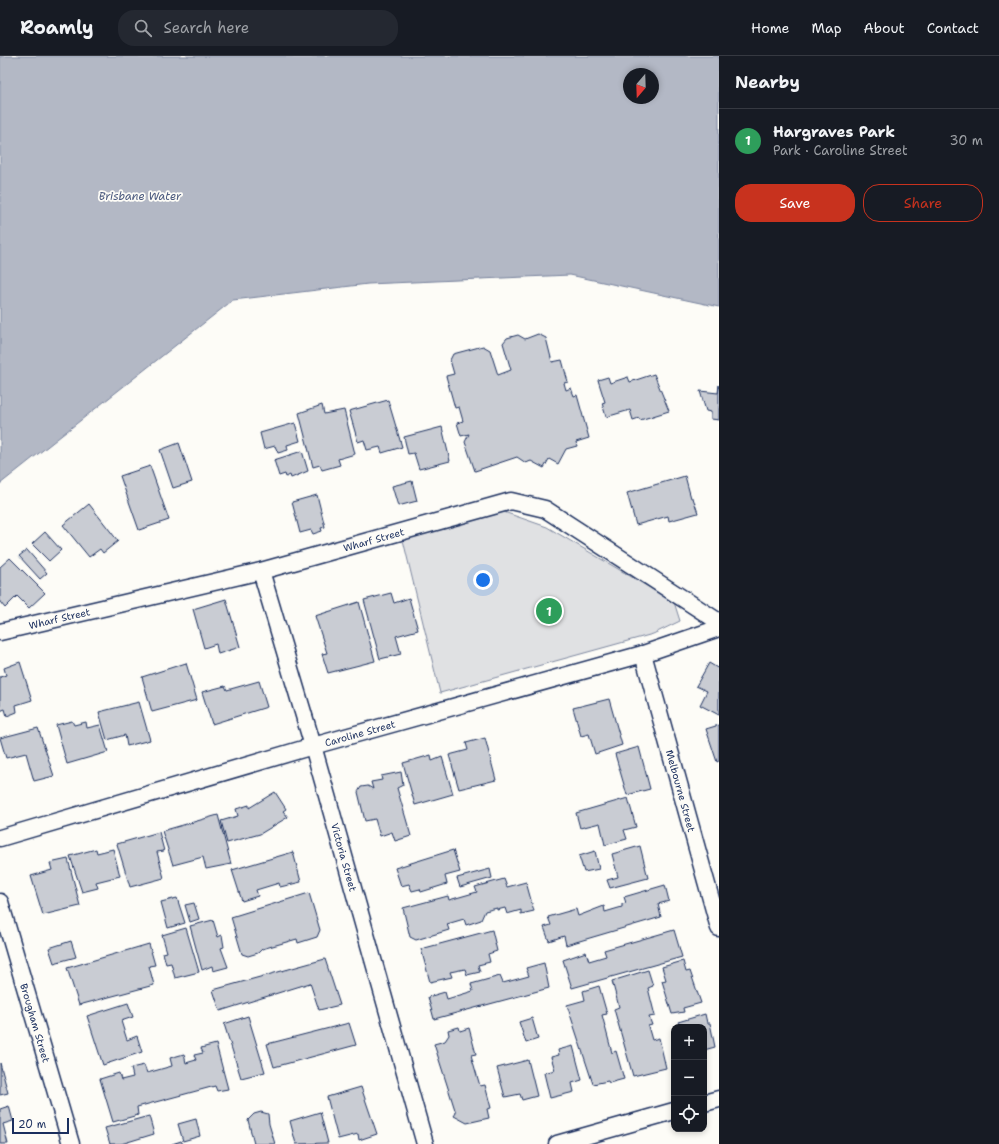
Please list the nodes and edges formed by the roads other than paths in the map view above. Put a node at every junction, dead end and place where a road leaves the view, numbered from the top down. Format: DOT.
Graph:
graph roads {
  1 [pos="261,572"];
  2 [pos="719,622"];
  3 [pos="719,628"];
  4 [pos="0,632"];
  5 [pos="643,654"];
  6 [pos="313,746"];
  7 [pos="0,838"];
  8 [pos="0,902"];
  9 [pos="719,928"];
  10 [pos="719,1099"];
  11 [pos="707,1102"];
  12 [pos="671,1112"];
  13 [pos="70,1144"];
  14 [pos="425,1144"];
  15 [pos="557,1144"];
  1 -- 2 [label="street, Wharf Street"];
  1 -- 4 [label="street, Wharf Street"];
  1 -- 6 [label="street, Victoria Street"];
  3 -- 5 [label="street, Caroline Street"];
  5 -- 6 [label="street, Caroline Street"];
  5 -- 9 [label="street, Melbourne Street"];
  6 -- 7 [label="street, Caroline Street"];
  6 -- 14 [label="street, Victoria Street"];
  8 -- 13 [label="street, Brougham Street"];
  10 -- 11 [label="street"];
  12 -- 15 [label="street"];
}
